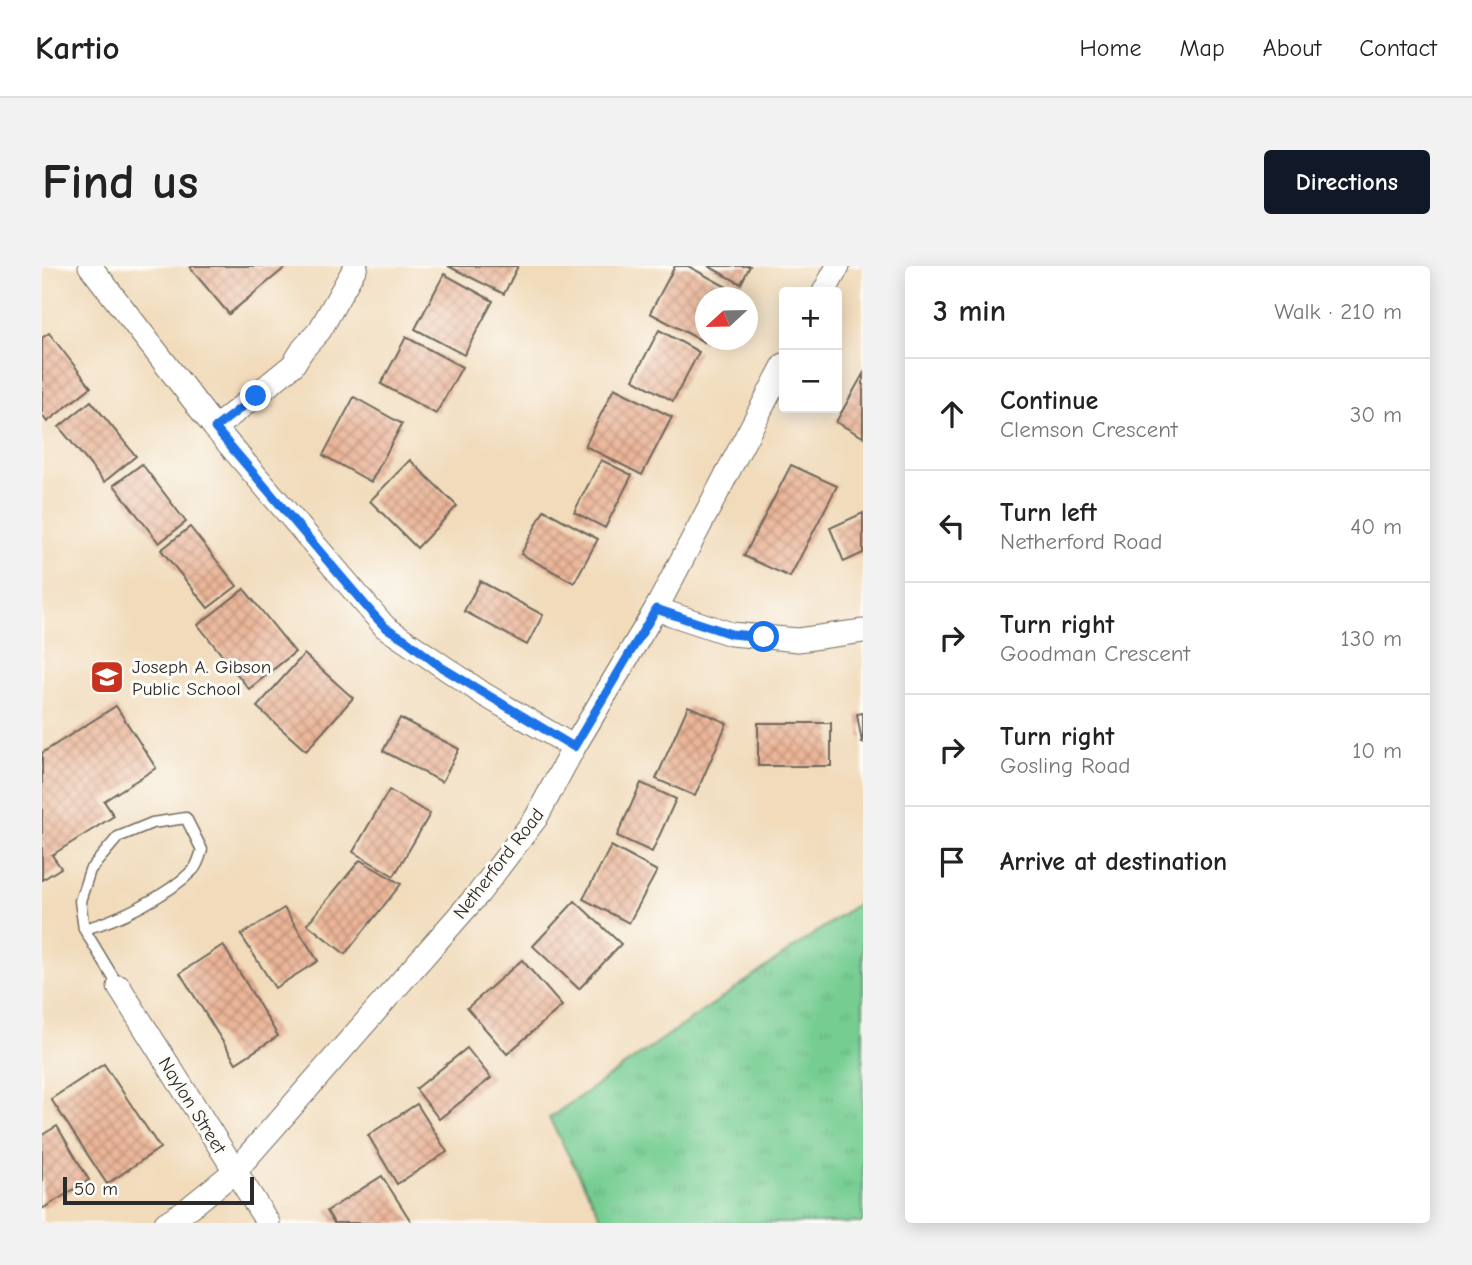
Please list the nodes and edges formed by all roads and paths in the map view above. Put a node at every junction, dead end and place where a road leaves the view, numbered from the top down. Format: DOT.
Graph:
graph roads {
  1 [pos="90,266"];
  2 [pos="356,266"];
  3 [pos="838,266"];
  4 [pos="827,287"];
  5 [pos="779,375"];
  6 [pos="215,428"];
  7 [pos="656,609"];
  8 [pos="863,631"];
  9 [pos="574,747"];
  10 [pos="84,929"];
  11 [pos="119,987"];
  12 [pos="235,1171"];
  13 [pos="166,1223"];
  14 [pos="268,1223"];
  1 -- 6 [label="street"];
  2 -- 6 [label="street"];
  3 -- 4 [label="street"];
  5 -- 7 [label="street, Netherford Road"];
  6 -- 9 [label="street"];
  7 -- 8 [label="street"];
  7 -- 9 [label="street, Netherford Road"];
  9 -- 12 [label="street, Netherford Road"];
  10 -- 10 [label="lane"];
  10 -- 11 [label="lane"];
  11 -- 12 [label="street, Naylon Street"];
  12 -- 13 [label="street, Netherford Road"];
  12 -- 14 [label="street, Naylon Street"];
}
